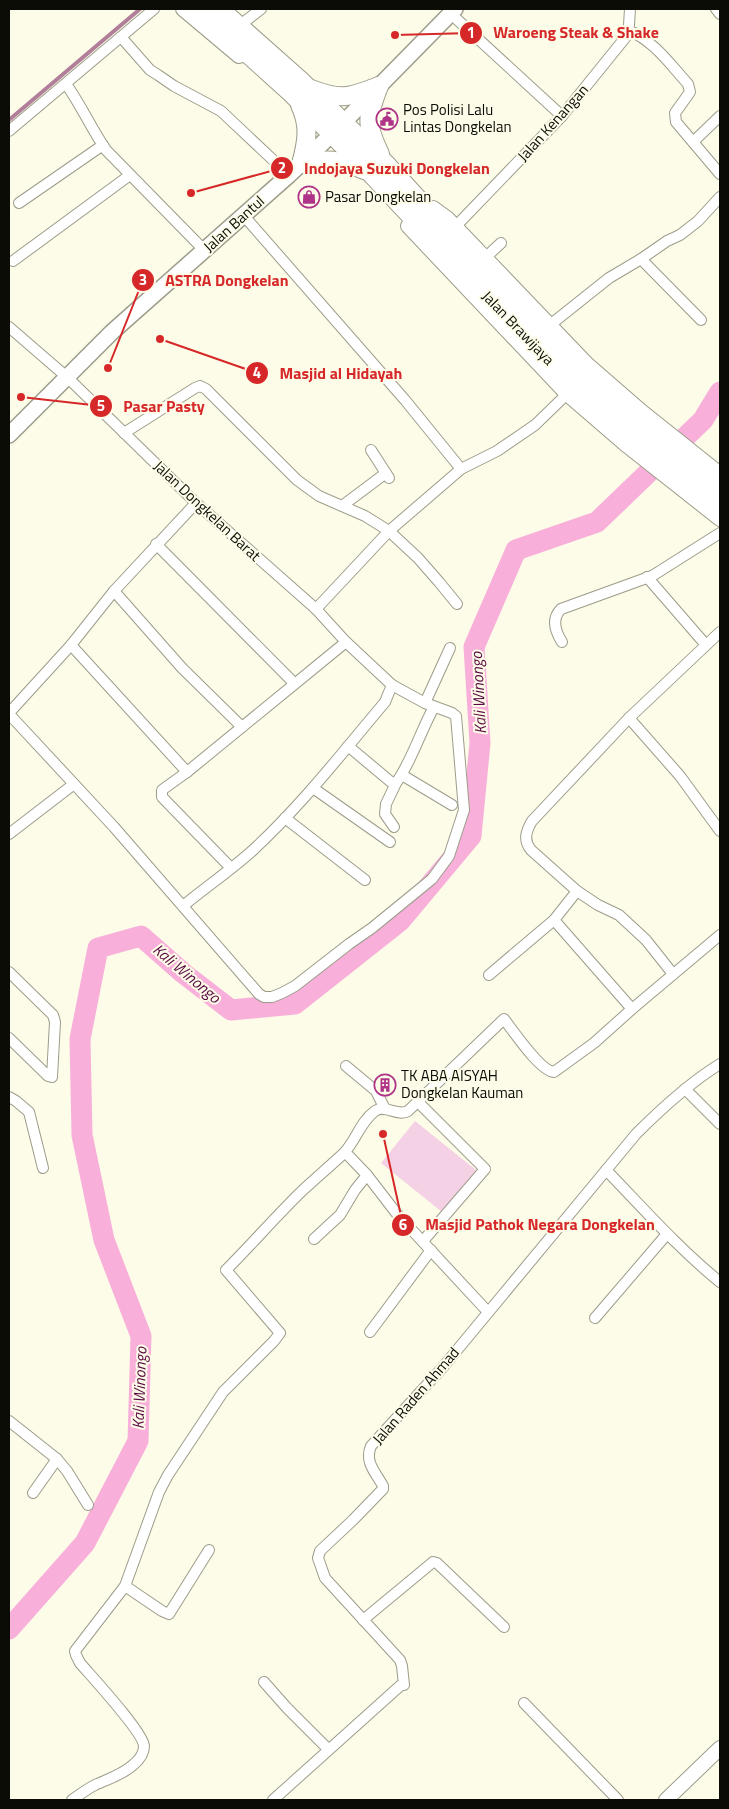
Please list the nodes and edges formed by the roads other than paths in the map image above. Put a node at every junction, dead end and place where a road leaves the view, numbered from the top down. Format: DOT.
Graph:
graph roads {
  1 [pos="154,9"];
  2 [pos="183,9"];
  3 [pos="198,9"];
  4 [pos="220,9"];
  5 [pos="261,9"];
  6 [pos="716,9"];
  7 [pos="628,10"];
  8 [pos="453,11"];
  9 [pos="720,14"];
  10 [pos="239,26"];
  11 [pos="628,30"];
  12 [pos="121,37"];
  13 [pos="270,74"];
  14 [pos="66,84"];
  15 [pos="379,86"];
  16 [pos="301,93"];
  17 [pos="562,116"];
  18 [pos="720,116"];
  19 [pos="9,131"];
  20 [pos="332,133"];
  21 [pos="694,142"];
  22 [pos="103,146"];
  23 [pos="378,168"];
  24 [pos="295,170"];
  25 [pos="720,174"];
  26 [pos="130,175"];
  27 [pos="412,194"];
  28 [pos="720,197"];
  29 [pos="19,202"];
  30 [pos="404,209"];
  31 [pos="244,216"];
  32 [pos="456,226"];
  33 [pos="501,243"];
  34 [pos="205,250"];
  35 [pos="485,258"];
  36 [pos="641,259"];
  37 [pos="14,261"];
  38 [pos="701,320"];
  39 [pos="550,325"];
  40 [pos="9,327"];
  41 [pos="584,367"];
  42 [pos="68,378"];
  43 [pos="567,394"];
  44 [pos="632,426"];
  45 [pos="124,433"];
  46 [pos="9,435"];
  47 [pos="371,450"];
  48 [pos="461,469"];
  49 [pos="720,474"];
  50 [pos="715,501"];
  51 [pos="196,503"];
  52 [pos="342,506"];
  53 [pos="720,519"];
  54 [pos="388,531"];
  55 [pos="720,533"];
  56 [pos="156,544"];
  57 [pos="647,577"];
  58 [pos="114,591"];
  59 [pos="457,604"];
  60 [pos="316,609"];
  61 [pos="720,632"];
  62 [pos="346,642"];
  63 [pos="562,642"];
  64 [pos="71,645"];
  65 [pos="706,645"];
  66 [pos="450,648"];
  67 [pos="294,683"];
  68 [pos="392,685"];
  69 [pos="430,705"];
  70 [pos="9,714"];
  71 [pos="629,718"];
  72 [pos="242,726"];
  73 [pos="348,746"];
  74 [pos="187,772"];
  75 [pos="399,779"];
  76 [pos="74,784"];
  77 [pos="313,788"];
  78 [pos="452,805"];
  79 [pos="285,818"];
  80 [pos="394,827"];
  81 [pos="720,831"];
  82 [pos="9,834"];
  83 [pos="390,842"];
  84 [pos="231,868"];
  85 [pos="365,880"];
  86 [pos="577,891"];
  87 [pos="183,906"];
  88 [pos="554,920"];
  89 [pos="720,935"];
  90 [pos="9,972"];
  91 [pos="673,974"];
  92 [pos="489,975"];
  93 [pos="632,1009"];
  94 [pos="9,1038"];
  95 [pos="720,1064"];
  96 [pos="346,1066"];
  97 [pos="685,1089"];
  98 [pos="9,1097"];
  99 [pos="418,1102"];
  100 [pos="386,1108"];
  101 [pos="720,1124"];
  102 [pos="345,1152"];
  103 [pos="43,1168"];
  104 [pos="606,1170"];
  105 [pos="367,1176"];
  106 [pos="667,1234"];
  107 [pos="314,1240"];
  108 [pos="423,1241"];
  109 [pos="431,1250"];
  110 [pos="720,1282"];
  111 [pos="488,1312"];
  112 [pos="595,1318"];
  113 [pos="370,1332"];
  114 [pos="9,1421"];
  115 [pos="57,1459"];
  116 [pos="33,1493"];
  117 [pos="88,1505"];
  118 [pos="208,1550"];
  119 [pos="125,1586"];
  120 [pos="363,1620"];
  121 [pos="504,1627"];
  122 [pos="264,1682"];
  123 [pos="524,1703"];
  124 [pos="720,1748"];
  125 [pos="328,1749"];
  126 [pos="72,1800"];
  127 [pos="273,1800"];
  128 [pos="618,1800"];
  129 [pos="666,1800"];
  1 -- 12 [label="street"];
  2 -- 13 [label="street"];
  3 -- 13 [label="highway"];
  4 -- 10 [label="highway"];
  5 -- 10 [label="street"];
  6 -- 9 [label="street"];
  7 -- 11 [label="street, Jalan Kenangan"];
  8 -- 15 [label="main road, Jalan Bantul"];
  8 -- 17 [label="street"];
  10 -- 16 [label="highway"];
  11 -- 17 [label="street, Jalan Kenangan"];
  11 -- 21 [label="street"];
  12 -- 14 [label="street"];
  12 -- 24 [label="street"];
  13 -- 16 [label="highway"];
  14 -- 19 [label="street"];
  14 -- 22 [label="street"];
  15 -- 16 [label="highway"];
  15 -- 20 [label="main road, Jalan Bantul"];
  15 -- 23 [label="highway"];
  16 -- 20 [label="highway, Jalan Brawijaya"];
  16 -- 24 [label="highway"];
  17 -- 32 [label="street, Jalan Kenangan"];
  18 -- 21 [label="street"];
  20 -- 23 [label="highway, Jalan Brawijaya"];
  20 -- 24 [label="main road, Jalan Bantul"];
  21 -- 25 [label="street"];
  22 -- 26 [label="street"];
  22 -- 29 [label="street"];
  23 -- 24 [label="highway"];
  23 -- 27 [label="highway, Jalan Brawijaya"];
  23 -- 30 [label="highway, Jalan Brawijaya"];
  24 -- 31 [label="main road, Jalan Bantul"];
  26 -- 34 [label="street"];
  26 -- 37 [label="street"];
  27 -- 32 [label="street"];
  27 -- 41 [label="highway, Jalan Brawijaya"];
  28 -- 36 [label="street"];
  30 -- 43 [label="street"];
  30 -- 44 [label="highway, Jalan Brawijaya"];
  31 -- 34 [label="main road, Jalan Bantul"];
  31 -- 48 [label="street"];
  32 -- 35 [label="street"];
  33 -- 35 [label="street"];
  34 -- 42 [label="main road, Jalan Bantul"];
  35 -- 39 [label="street"];
  36 -- 38 [label="street"];
  36 -- 39 [label="street"];
  39 -- 41 [label="street"];
  40 -- 42 [label="street, Jalan Dongkelan Barat"];
  41 -- 44 [label="highway, Jalan Brawijaya"];
  42 -- 45 [label="street, Jalan Dongkelan Barat"];
  42 -- 46 [label="main road, Jalan Bantul"];
  43 -- 44 [label="street"];
  43 -- 48 [label="street"];
  44 -- 49 [label="street"];
  44 -- 50 [label="highway, Jalan Brawijaya"];
  44 -- 50 [label="street"];
  45 -- 51 [label="street, Jalan Dongkelan Barat"];
  45 -- 52 [label="street"];
  47 -- 52 [label="street"];
  48 -- 54 [label="street"];
  50 -- 53 [label="street"];
  51 -- 56 [label="street"];
  51 -- 60 [label="street, Jalan Dongkelan Barat"];
  52 -- 54 [label="street"];
  54 -- 59 [label="street"];
  54 -- 60 [label="street"];
  55 -- 57 [label="street"];
  56 -- 58 [label="street"];
  56 -- 67 [label="street"];
  57 -- 63 [label="street"];
  57 -- 65 [label="street"];
  58 -- 64 [label="street"];
  58 -- 72 [label="street"];
  60 -- 62 [label="street, Jalan Dongkelan Barat"];
  61 -- 65 [label="street"];
  62 -- 67 [label="street"];
  62 -- 68 [label="street, Jalan Dongkelan Barat"];
  64 -- 70 [label="street"];
  64 -- 74 [label="street"];
  65 -- 71 [label="street"];
  66 -- 69 [label="street"];
  67 -- 72 [label="street"];
  68 -- 69 [label="street, Jalan Dongkelan Barat"];
  68 -- 73 [label="street"];
  69 -- 75 [label="street"];
  69 -- 87 [label="street, Jalan Dongkelan Barat"];
  70 -- 76 [label="street"];
  71 -- 81 [label="street"];
  71 -- 86 [label="street"];
  72 -- 74 [label="street"];
  73 -- 75 [label="street"];
  73 -- 77 [label="street"];
  74 -- 84 [label="street"];
  75 -- 78 [label="street"];
  75 -- 80 [label="street"];
  76 -- 82 [label="street"];
  76 -- 87 [label="street"];
  77 -- 79 [label="street"];
  77 -- 83 [label="street"];
  79 -- 84 [label="street"];
  79 -- 85 [label="street"];
  84 -- 87 [label="street"];
  86 -- 88 [label="street"];
  86 -- 91 [label="street"];
  88 -- 92 [label="street"];
  88 -- 93 [label="street"];
  89 -- 91 [label="street"];
  90 -- 94 [label="street"];
  91 -- 93 [label="street"];
  93 -- 99 [label="street"];
  95 -- 97 [label="street, Jalan Raden Ahmad"];
  96 -- 100 [label="street"];
  97 -- 101 [label="street"];
  97 -- 104 [label="street, Jalan Raden Ahmad"];
  98 -- 103 [label="street"];
  99 -- 100 [label="street"];
  99 -- 108 [label="street"];
  100 -- 102 [label="street"];
  102 -- 105 [label="street"];
  102 -- 119 [label="street"];
  104 -- 106 [label="street"];
  104 -- 111 [label="street, Jalan Raden Ahmad"];
  105 -- 107 [label="street"];
  105 -- 108 [label="street"];
  106 -- 110 [label="street"];
  106 -- 112 [label="street"];
  108 -- 109 [label="street"];
  109 -- 111 [label="street"];
  109 -- 113 [label="street"];
  111 -- 120 [label="street, Jalan Raden Ahmad"];
  114 -- 115 [label="street"];
  115 -- 116 [label="street"];
  115 -- 117 [label="street"];
  118 -- 119 [label="street"];
  119 -- 126 [label="street"];
  120 -- 121 [label="street"];
  120 -- 125 [label="street, Jalan Raden Ahmad"];
  122 -- 125 [label="street"];
  123 -- 128 [label="street"];
  124 -- 129 [label="street"];
  125 -- 127 [label="street, Jalan Raden Ahmad"];
}
